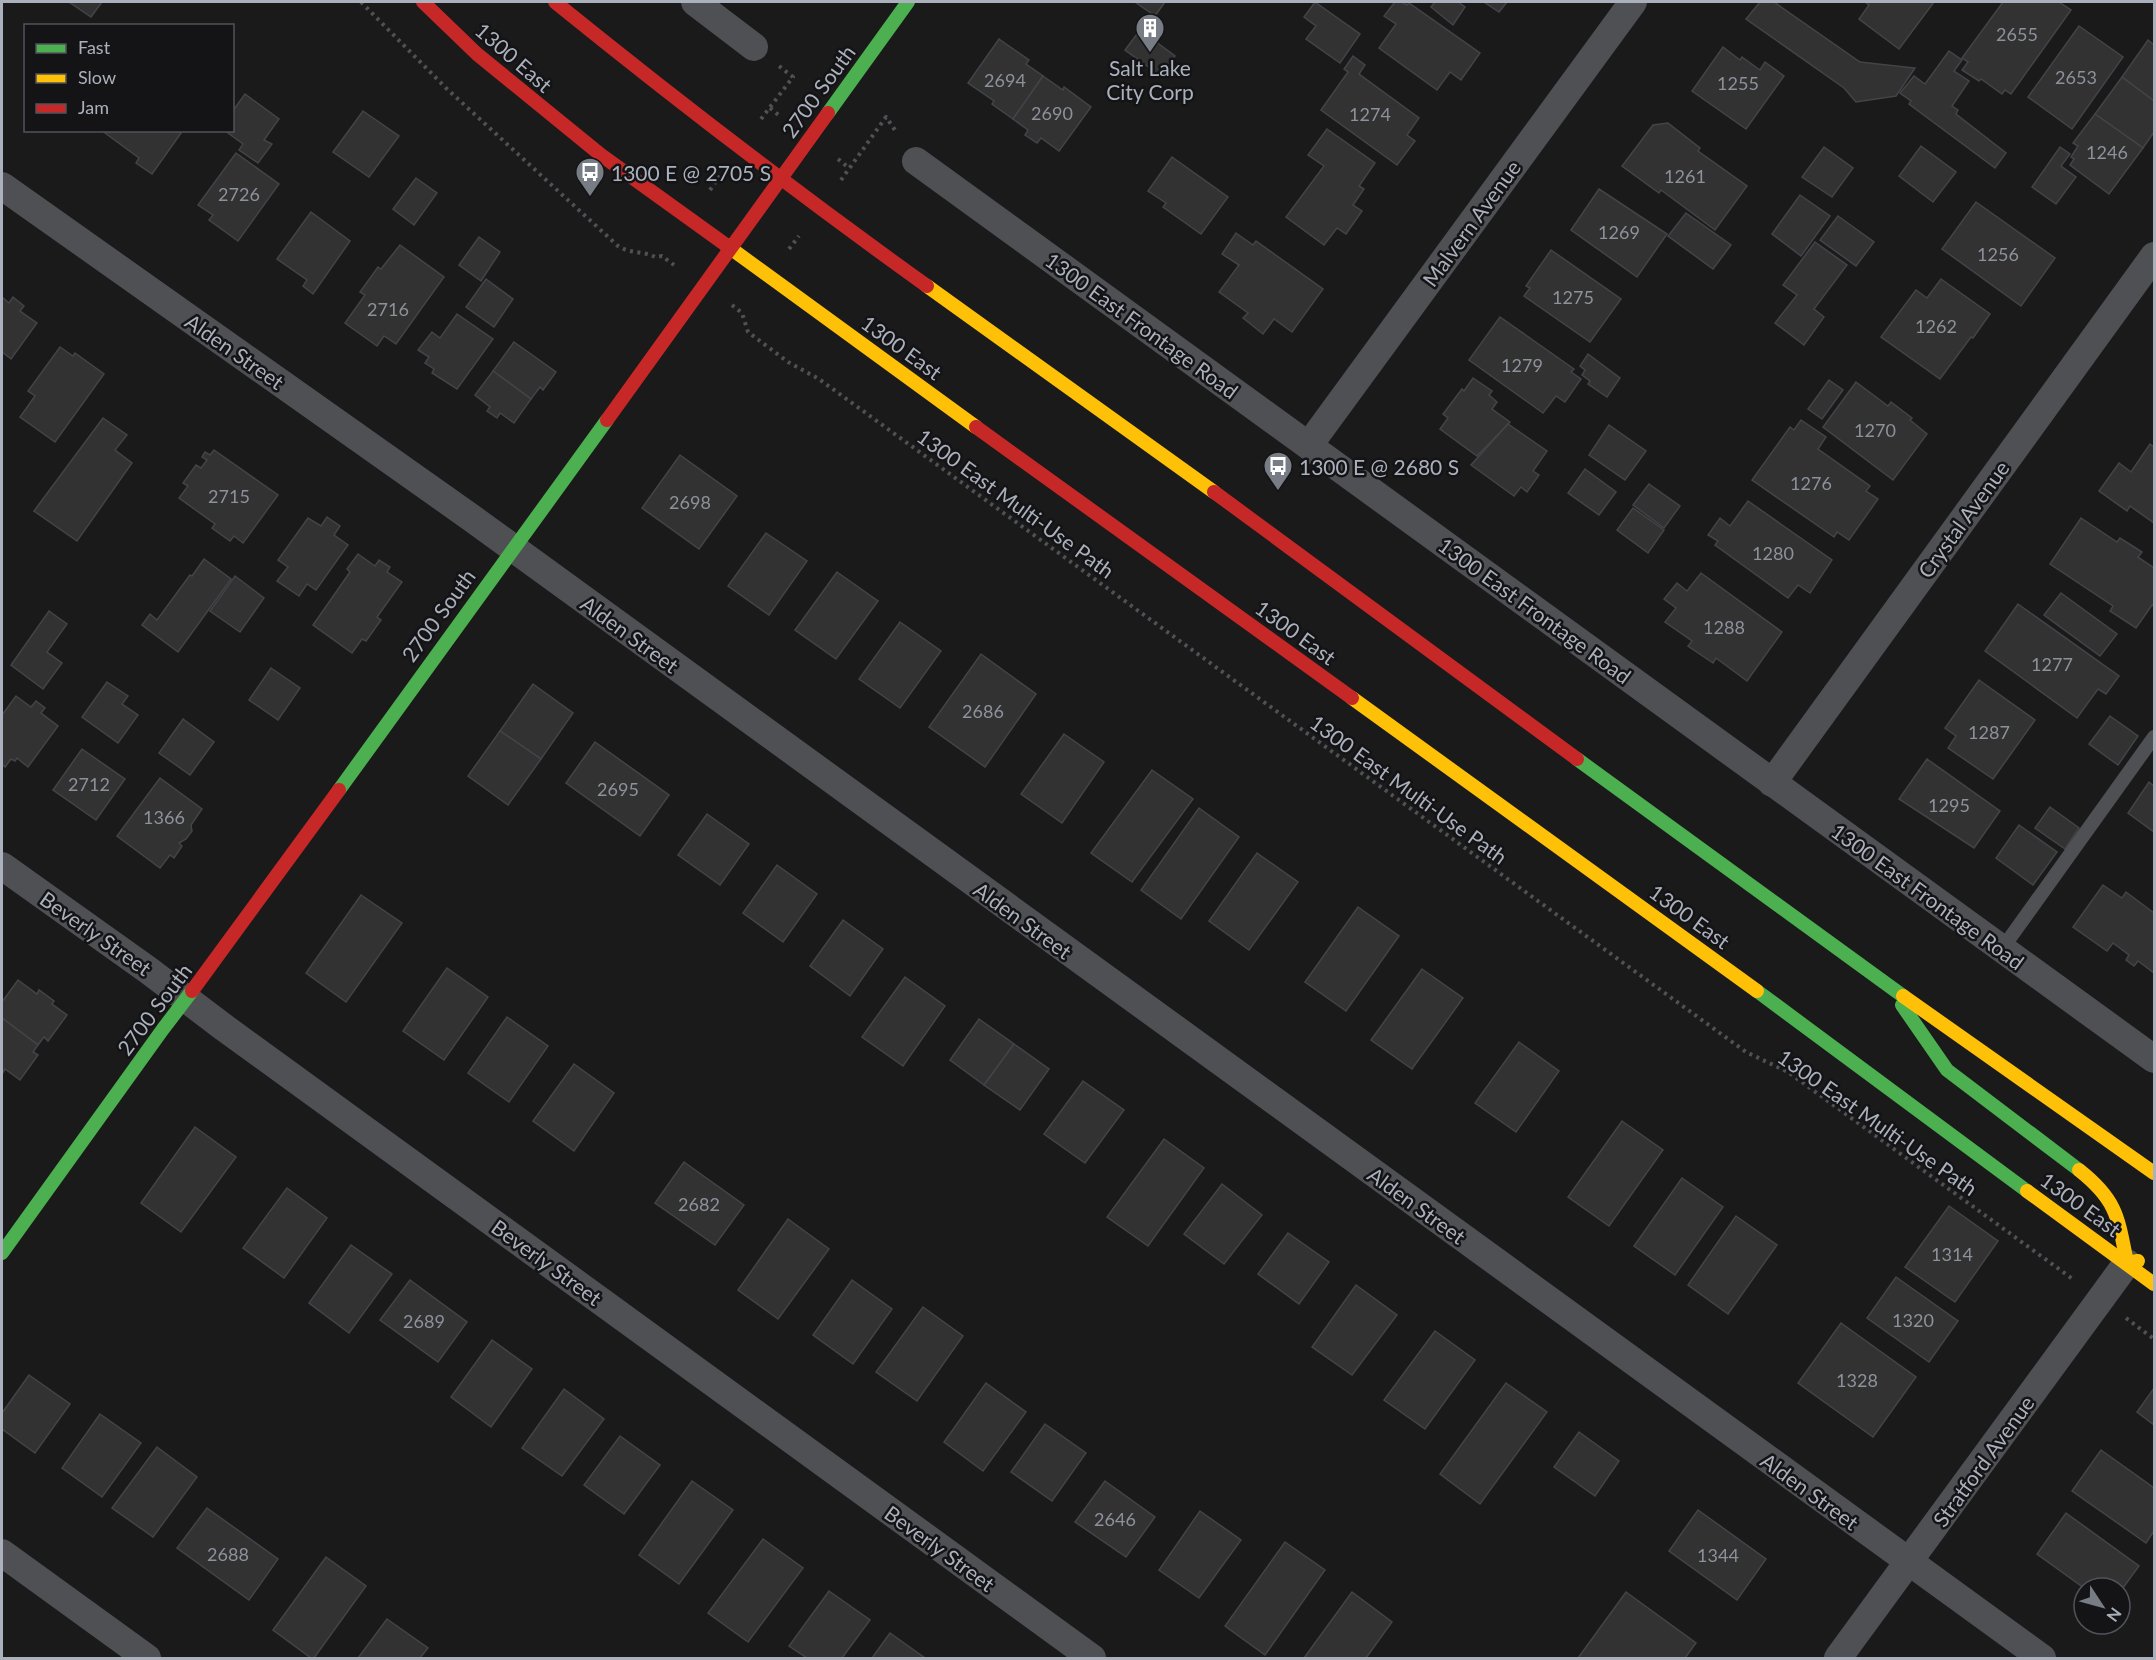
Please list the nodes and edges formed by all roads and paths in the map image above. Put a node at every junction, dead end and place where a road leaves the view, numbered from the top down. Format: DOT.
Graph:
graph roads {
  1 [pos="361,2"];
  2 [pos="423,2"];
  3 [pos="555,2"];
  4 [pos="695,2"];
  5 [pos="908,2"];
  6 [pos="1630,2"];
  7 [pos="754,48"];
  8 [pos="793,76"];
  9 [pos="886,117"];
  10 [pos="740,146"];
  11 [pos="916,161"];
  12 [pos="781,177"];
  13 [pos="2,186"];
  14 [pos="820,208"];
  15 [pos="690,220"];
  16 [pos="729,248"];
  17 [pos="2154,256"];
  18 [pos="768,277"];
  19 [pos="1309,445"];
  20 [pos="512,548"];
  21 [pos="2154,737"];
  22 [pos="1772,783"];
  23 [pos="2,866"];
  24 [pos="2002,949"];
  25 [pos="1889,986"];
  26 [pos="186,999"];
  27 [pos="2154,1059"];
  28 [pos="2154,1173"];
  29 [pos="2,1254"];
  30 [pos="2154,1258"];
  31 [pos="2127,1263"];
  32 [pos="2072,1278"];
  33 [pos="2154,1284"];
  34 [pos="2123,1316"];
  35 [pos="2154,1339"];
  36 [pos="2,1553"];
  37 [pos="1909,1562"];
  38 [pos="147,1659"];
  39 [pos="1092,1659"];
  40 [pos="1838,1659"];
  41 [pos="2042,1659"];
  1 -- 15 [label="path"];
  2 -- 15 [label="main road, 1300 East"];
  3 -- 10 [label="main road"];
  4 -- 7 [label="street"];
  5 -- 12 [label="main road, 2700 South"];
  6 -- 19 [label="street, Malvern Avenue"];
  8 -- 10 [label="path"];
  9 -- 14 [label="path"];
  10 -- 12 [label="main road"];
  10 -- 15 [label="path"];
  11 -- 19 [label="street, 1300 East Frontage Road"];
  12 -- 14 [label="main road"];
  12 -- 16 [label="main road, 2700 South"];
  13 -- 20 [label="street, Alden Street"];
  14 -- 18 [label="path"];
  14 -- 25 [label="main road"];
  15 -- 16 [label="main road, 1300 East"];
  16 -- 18 [label="main road, 1300 East"];
  16 -- 20 [label="main road, 2700 South"];
  17 -- 22 [label="street, Crystal Avenue"];
  18 -- 31 [label="main road, 1300 East"];
  18 -- 32 [label="path, 1300 East Multi-Use Path"];
  19 -- 22 [label="street, 1300 East Frontage Road"];
  20 -- 26 [label="main road, 2700 South"];
  20 -- 37 [label="street, Alden Street"];
  21 -- 24 [label="lane"];
  22 -- 24 [label="street, 1300 East Frontage Road"];
  23 -- 26 [label="street, Beverly Street"];
  24 -- 27 [label="street, 1300 East Frontage Road"];
  25 -- 28 [label="main road"];
  25 -- 31 [label="main road"];
  26 -- 29 [label="main road, 2700 South"];
  26 -- 39 [label="street, Beverly Street"];
  30 -- 31 [label="main road"];
  31 -- 33 [label="main road, 1300 East"];
  31 -- 37 [label="street, Stratford Avenue"];
  34 -- 35 [label="path"];
  36 -- 38 [label="street"];
  37 -- 40 [label="street, Stratford Avenue"];
  37 -- 41 [label="street, Alden Street"];
}
